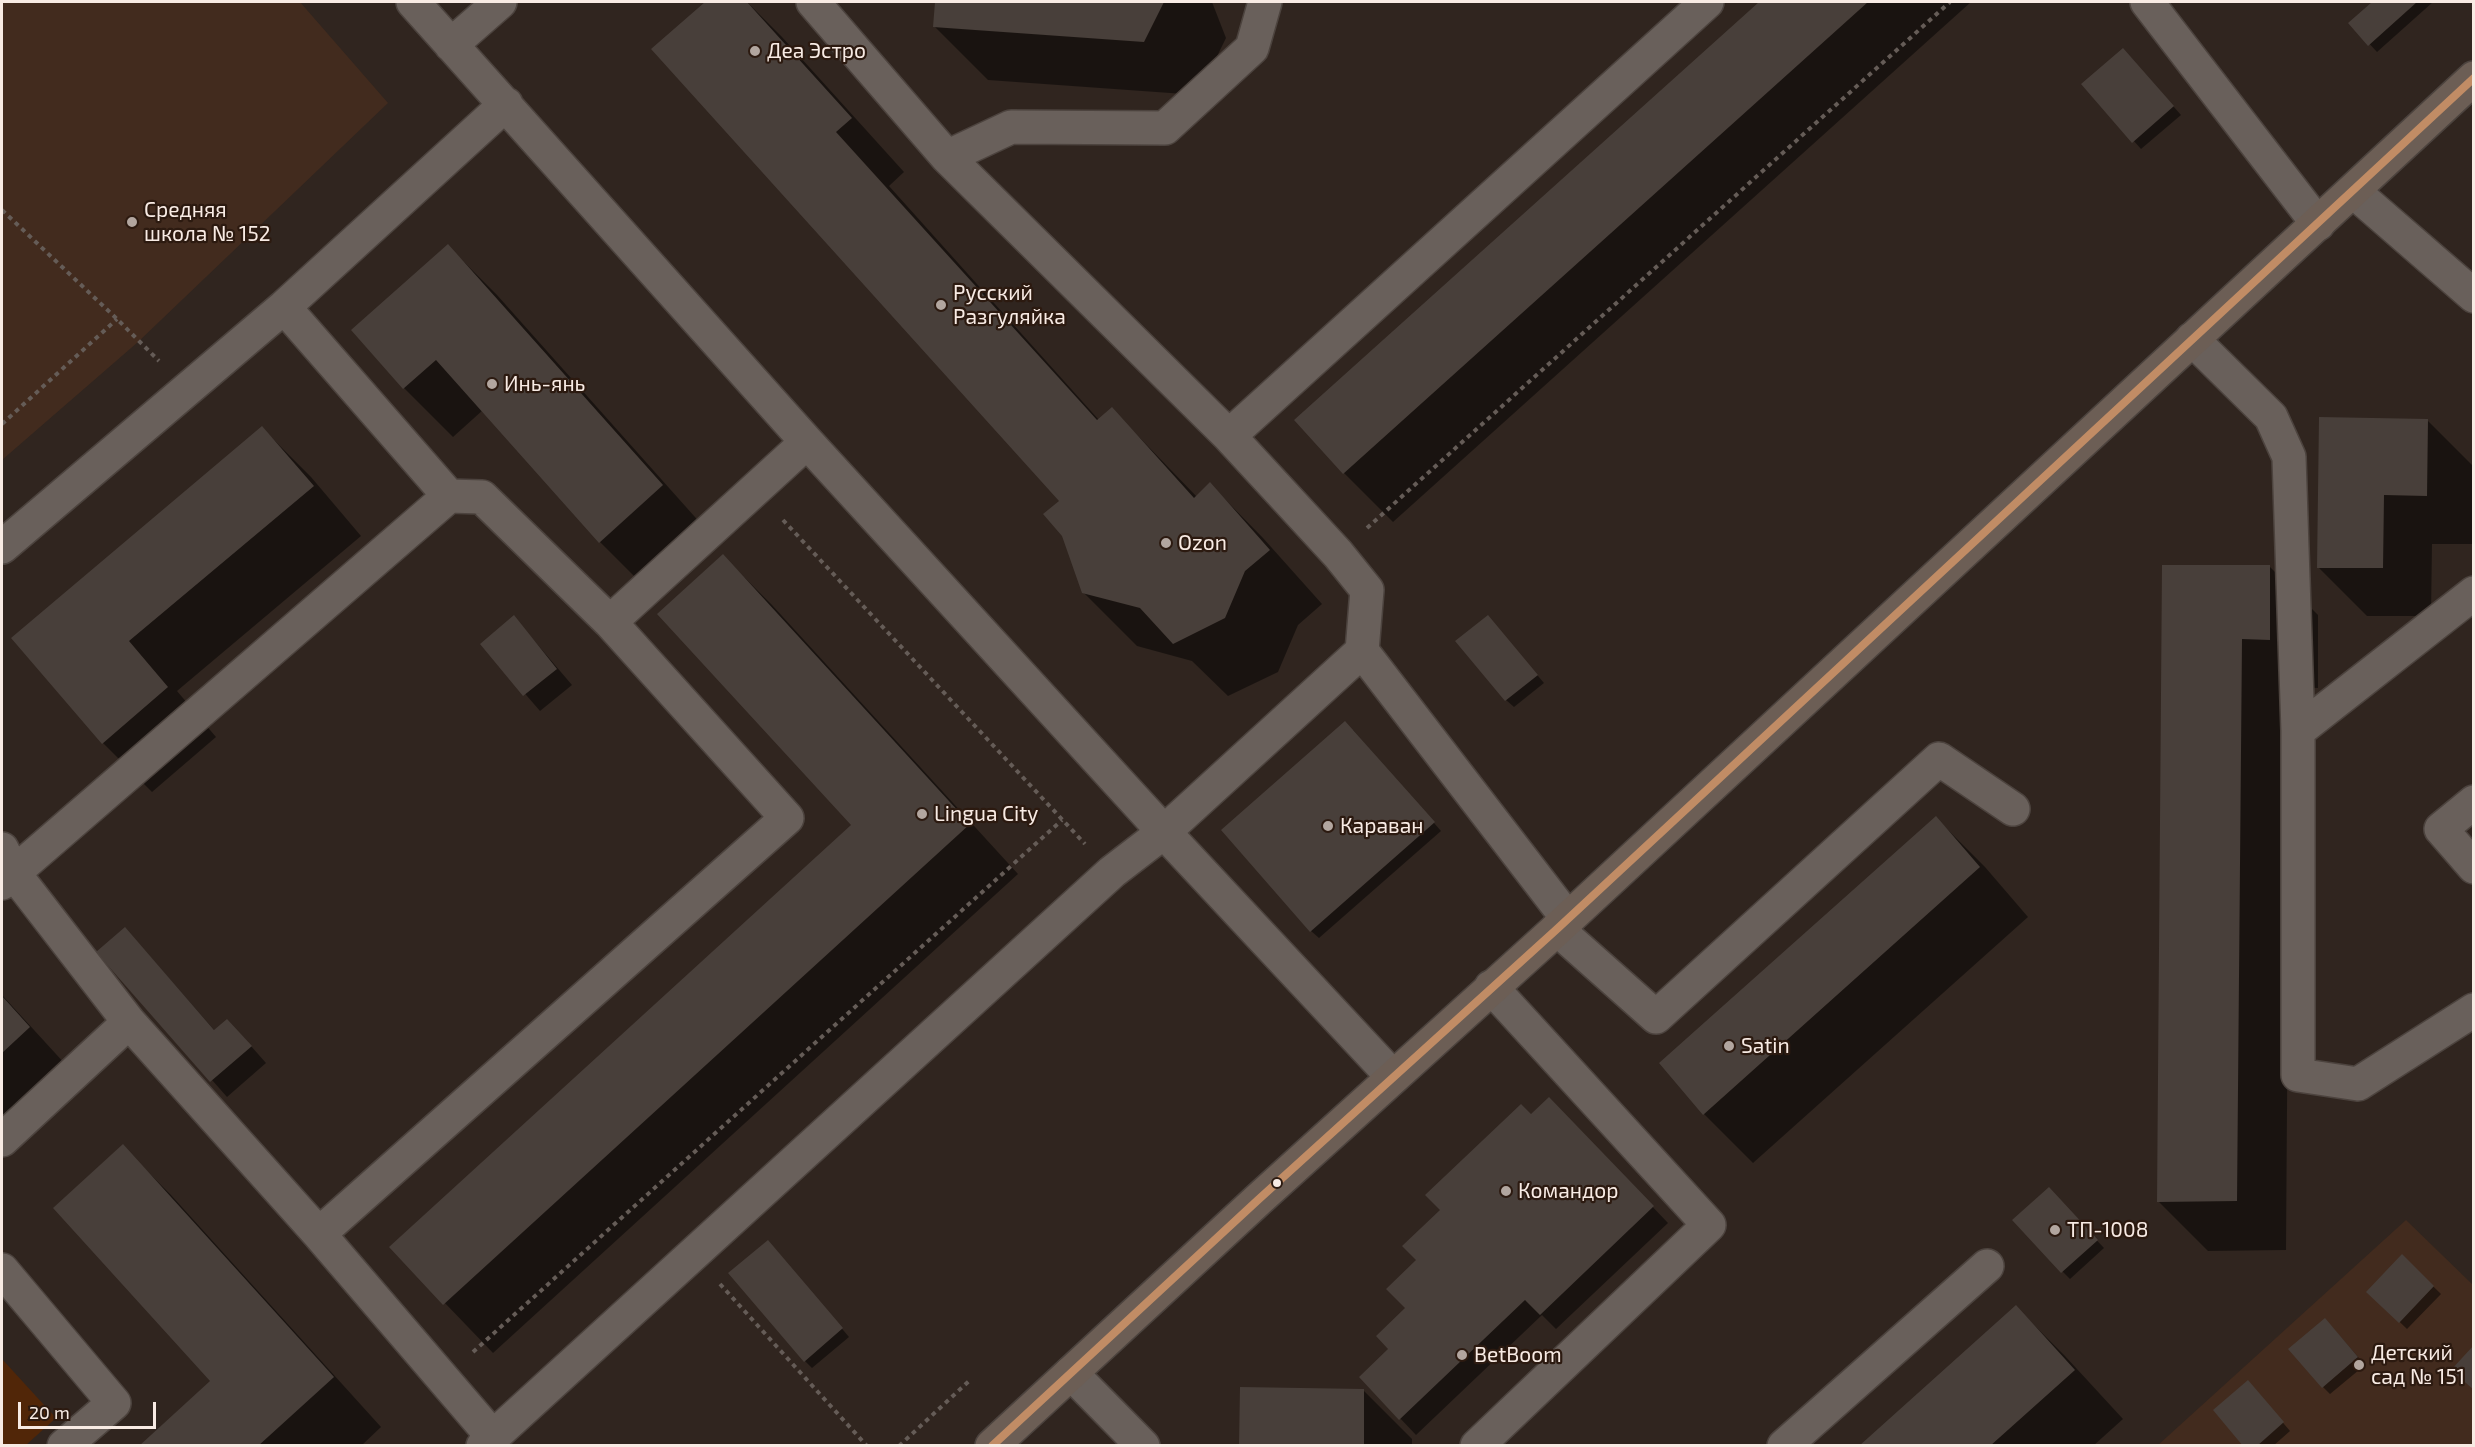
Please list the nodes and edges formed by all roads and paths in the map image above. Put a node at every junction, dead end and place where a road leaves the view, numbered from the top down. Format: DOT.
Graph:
graph roads {
  1 [pos="413,2"];
  2 [pos="500,2"];
  3 [pos="813,2"];
  4 [pos="1265,2"];
  5 [pos="1707,2"];
  6 [pos="1950,2"];
  7 [pos="2147,2"];
  8 [pos="451,45"];
  9 [pos="2474,78"];
  10 [pos="506,104"];
  11 [pos="947,157"];
  12 [pos="2353,191"];
  13 [pos="2,210"];
  14 [pos="2318,224"];
  15 [pos="2470,288"];
  16 [pos="284,307"];
  17 [pos="117,319"];
  18 [pos="2192,339"];
  19 [pos="188,389"];
  20 [pos="2,424"];
  21 [pos="1229,436"];
  22 [pos="807,442"];
  23 [pos="756,491"];
  24 [pos="449,496"];
  25 [pos="2,547"];
  26 [pos="1338,554"];
  27 [pos="2474,593"];
  28 [pos="610,622"];
  29 [pos="1362,651"];
  30 [pos="2298,731"];
  31 [pos="2474,802"];
  32 [pos="2013,809"];
  33 [pos="1164,832"];
  34 [pos="2474,867"];
  35 [pos="6,868"];
  36 [pos="1562,924"];
  37 [pos="1491,987"];
  38 [pos="2474,1011"];
  39 [pos="129,1022"];
  40 [pos="1393,1077"];
  41 [pos="2,1140"];
  42 [pos="319,1234"];
  43 [pos="694,1254"];
  44 [pos="1987,1266"];
  45 [pos="2,1270"];
  46 [pos="1071,1373"];
  47 [pos="443,1379"];
  48 [pos="969,1381"];
  49 [pos="488,1441"];
  50 [pos="64,1446"];
  51 [pos="867,1446"];
  52 [pos="899,1446"];
  53 [pos="992,1446"];
  54 [pos="1143,1446"];
  55 [pos="1478,1446"];
  56 [pos="1784,1446"];
  1 -- 8 [label="street"];
  2 -- 8 [label="street"];
  3 -- 11 [label="street"];
  4 -- 11 [label="street"];
  5 -- 21 [label="street"];
  6 -- 26 [label="path"];
  7 -- 14 [label="street"];
  8 -- 10 [label="street"];
  9 -- 12 [label="main road"];
  10 -- 16 [label="street"];
  10 -- 22 [label="street"];
  11 -- 21 [label="street"];
  12 -- 14 [label="main road"];
  12 -- 15 [label="street"];
  13 -- 17 [label="path"];
  14 -- 18 [label="main road"];
  16 -- 19 [label="street"];
  16 -- 24 [label="street"];
  17 -- 19 [label="path"];
  17 -- 20 [label="path"];
  18 -- 30 [label="street"];
  18 -- 36 [label="main road"];
  19 -- 25 [label="street"];
  21 -- 26 [label="street"];
  22 -- 23 [label="street"];
  22 -- 33 [label="street"];
  23 -- 28 [label="street"];
  23 -- 47 [label="path"];
  24 -- 28 [label="street"];
  24 -- 35 [label="street"];
  26 -- 29 [label="street"];
  27 -- 30 [label="street"];
  28 -- 42 [label="street"];
  29 -- 33 [label="street"];
  29 -- 36 [label="street"];
  30 -- 38 [label="street"];
  31 -- 34 [label="street"];
  32 -- 36 [label="street"];
  33 -- 40 [label="street"];
  33 -- 43 [label="street"];
  35 -- 39 [label="street"];
  36 -- 37 [label="main road"];
  37 -- 40 [label="main road"];
  37 -- 55 [label="street"];
  39 -- 41 [label="street"];
  39 -- 42 [label="street"];
  40 -- 46 [label="main road"];
  42 -- 47 [label="street"];
  43 -- 49 [label="street"];
  43 -- 51 [label="path"];
  44 -- 56 [label="street"];
  45 -- 50 [label="street"];
  46 -- 53 [label="main road"];
  46 -- 54 [label="street"];
  47 -- 49 [label="street"];
  48 -- 52 [label="path"];
}
